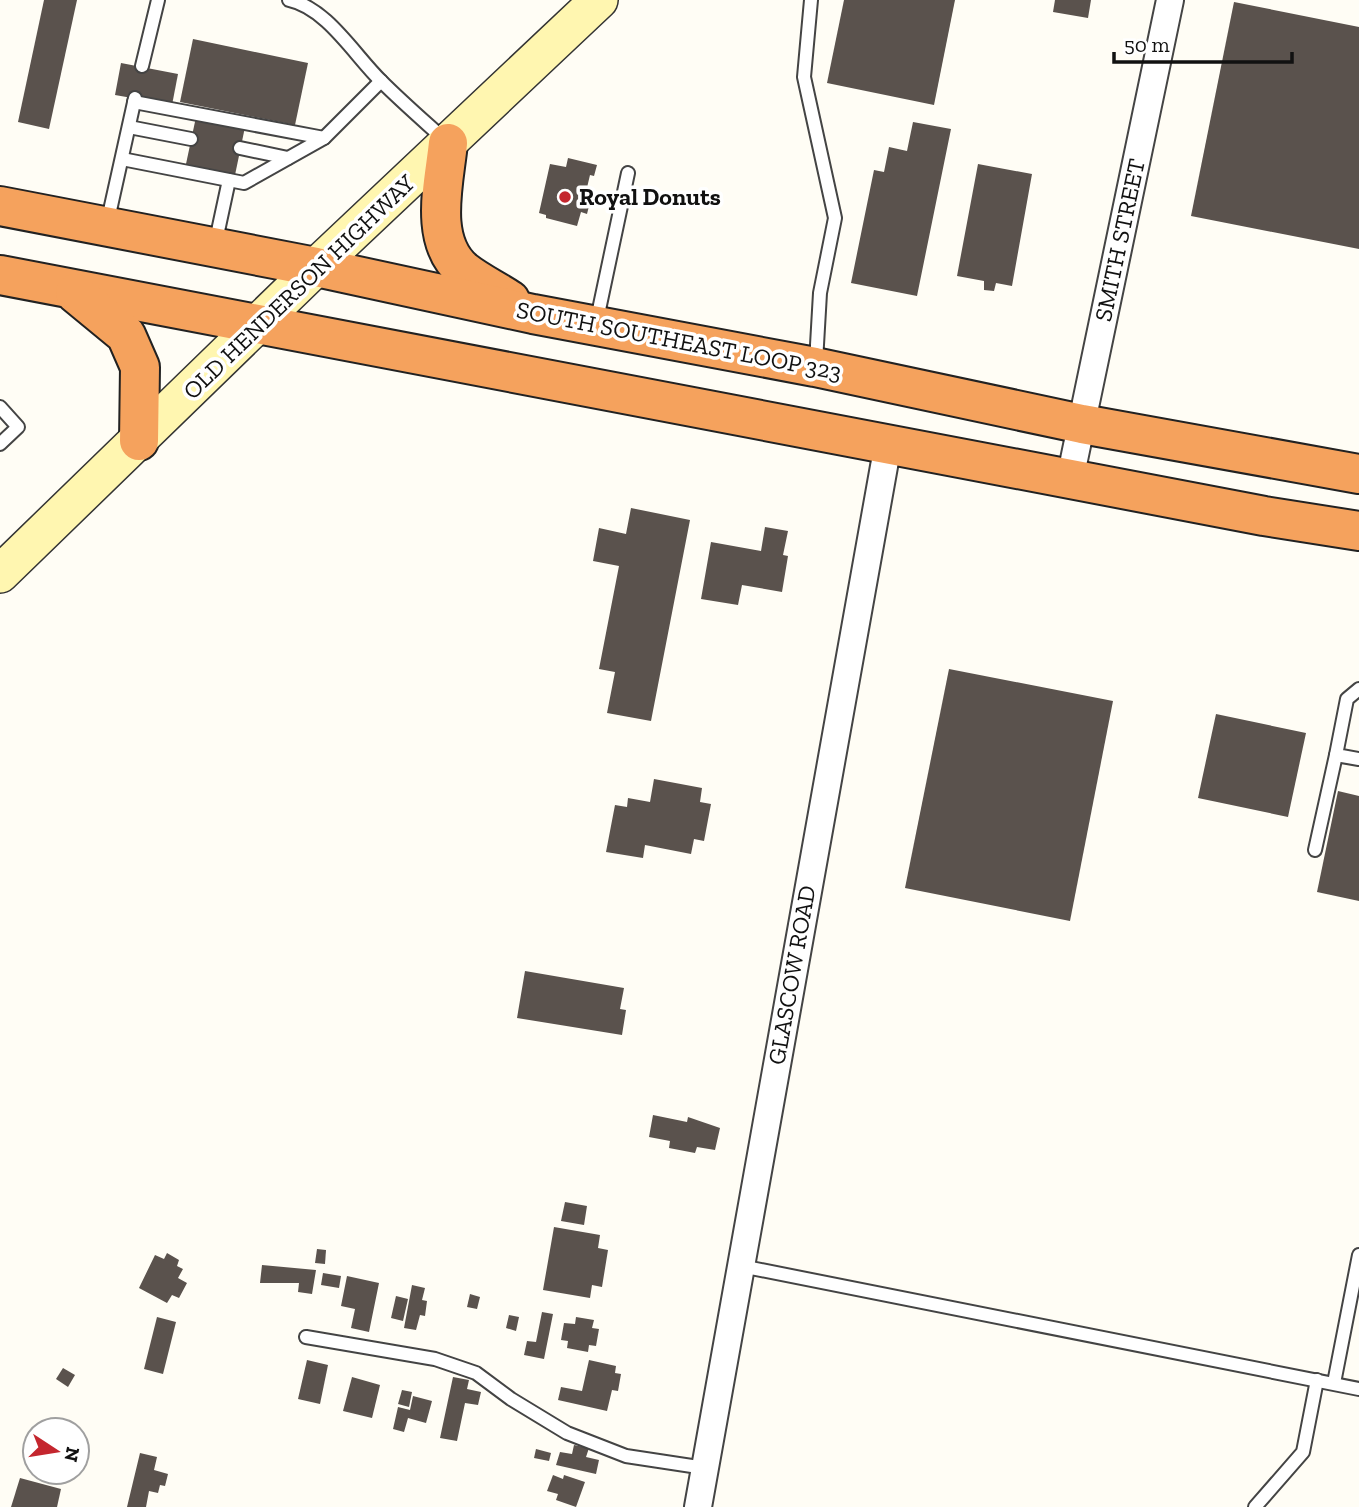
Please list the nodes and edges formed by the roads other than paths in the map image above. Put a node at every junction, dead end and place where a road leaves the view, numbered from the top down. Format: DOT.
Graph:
graph roads {
  1 [pos="158,0"];
  2 [pos="289,0"];
  3 [pos="599,0"];
  4 [pos="811,0"];
  5 [pos="1170,0"];
  6 [pos="142,66"];
  7 [pos="381,81"];
  8 [pos="129,127"];
  9 [pos="324,138"];
  10 [pos="191,139"];
  11 [pos="448,143"];
  12 [pos="240,148"];
  13 [pos="288,158"];
  14 [pos="121,159"];
  15 [pos="628,173"];
  16 [pos="229,180"];
  17 [pos="0,206"];
  18 [pos="107,227"];
  19 [pos="214,248"];
  20 [pos="316,267"];
  21 [pos="0,275"];
  22 [pos="71,289"];
  23 [pos="533,314"];
  24 [pos="258,326"];
  25 [pos="595,326"];
  26 [pos="816,367"];
  27 [pos="2,413"];
  28 [pos="1082,424"];
  29 [pos="139,441"];
  30 [pos="0,444"];
  31 [pos="888,444"];
  32 [pos="1359,474"];
  33 [pos="1070,479"];
  34 [pos="1359,531"];
  35 [pos="0,575"];
  36 [pos="1359,689"];
  37 [pos="1336,755"];
  38 [pos="1359,759"];
  39 [pos="1315,850"];
  40 [pos="1359,1255"];
  41 [pos="741,1266"];
  42 [pos="306,1337"];
  43 [pos="1317,1380"];
  44 [pos="1334,1383"];
  45 [pos="1359,1388"];
  46 [pos="705,1468"];
  47 [pos="698,1507"];
  48 [pos="1255,1507"];
  1 -- 6 [label="lane"];
  2 -- 7 [label="lane"];
  3 -- 11 [label="main road, OLD HENDERSON HIGHWAY"];
  4 -- 26 [label="lane"];
  5 -- 28 [label="street, SMITH STREET"];
  7 -- 9 [label="lane"];
  7 -- 11 [label="lane"];
  8 -- 9 [label="lane"];
  8 -- 10 [label="lane"];
  8 -- 14 [label="lane"];
  9 -- 13 [label="lane"];
  11 -- 20 [label="main road, OLD HENDERSON HIGHWAY"];
  11 -- 23 [label="highway"];
  12 -- 13 [label="lane"];
  13 -- 16 [label="lane"];
  14 -- 16 [label="lane"];
  14 -- 18 [label="lane"];
  15 -- 25 [label="lane"];
  16 -- 19 [label="lane"];
  17 -- 18 [label="highway, SOUTH SOUTHEAST LOOP 323"];
  18 -- 19 [label="highway, SOUTH SOUTHEAST LOOP 323"];
  19 -- 20 [label="highway, SOUTH SOUTHEAST LOOP 323"];
  20 -- 23 [label="highway, SOUTH SOUTHEAST LOOP 323"];
  20 -- 24 [label="main road, OLD HENDERSON HIGHWAY"];
  21 -- 22 [label="highway"];
  22 -- 24 [label="highway"];
  22 -- 29 [label="highway"];
  23 -- 25 [label="highway, SOUTH SOUTHEAST LOOP 323"];
  24 -- 29 [label="main road, OLD HENDERSON HIGHWAY"];
  24 -- 31 [label="highway"];
  25 -- 26 [label="highway, SOUTH SOUTHEAST LOOP 323"];
  26 -- 28 [label="highway, SOUTH SOUTHEAST LOOP 323"];
  27 -- 30 [label="lane"];
  28 -- 32 [label="highway, SOUTH SOUTHEAST LOOP 323"];
  28 -- 33 [label="street, SMITH STREET"];
  29 -- 35 [label="main road, OLD HENDERSON HIGHWAY"];
  31 -- 33 [label="highway"];
  31 -- 41 [label="street, GLASCOW ROAD"];
  33 -- 34 [label="highway"];
  36 -- 37 [label="lane"];
  37 -- 38 [label="lane"];
  37 -- 39 [label="lane"];
  40 -- 44 [label="lane"];
  41 -- 43 [label="lane"];
  41 -- 46 [label="street, GLASCOW ROAD"];
  42 -- 46 [label="lane"];
  43 -- 44 [label="lane"];
  43 -- 48 [label="lane"];
  44 -- 45 [label="lane"];
  46 -- 47 [label="street, GLASCOW ROAD"];
}
